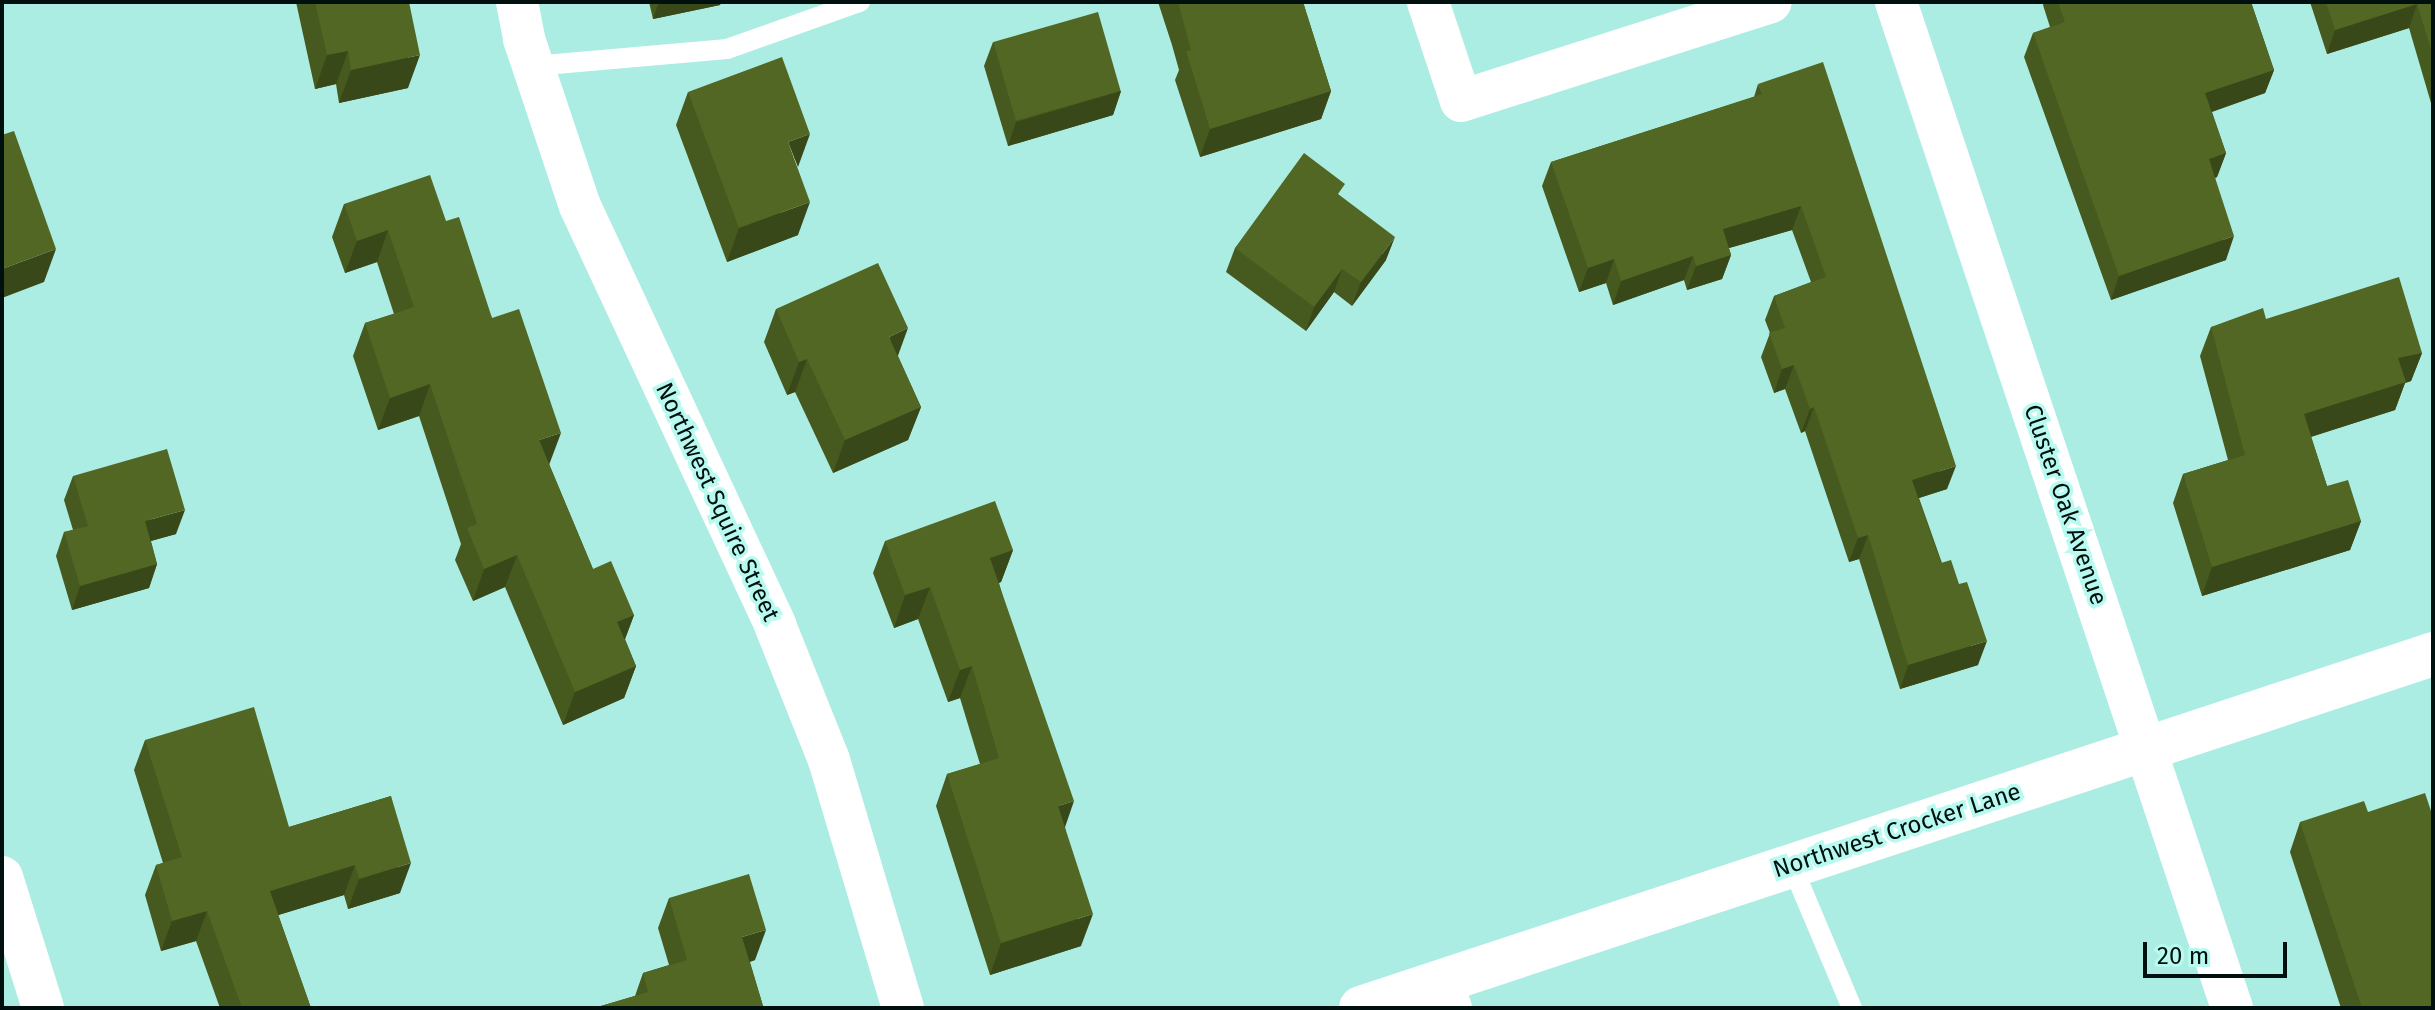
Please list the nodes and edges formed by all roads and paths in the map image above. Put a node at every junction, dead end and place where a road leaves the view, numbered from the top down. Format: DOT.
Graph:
graph roads {
  1 [pos="517,2"];
  2 [pos="860,2"];
  3 [pos="1428,2"];
  4 [pos="1771,2"];
  5 [pos="1896,2"];
  6 [pos="533,66"];
  7 [pos="2433,654"];
  8 [pos="2147,748"];
  9 [pos="1792,866"];
  10 [pos="2,877"];
  11 [pos="1446,995"];
  12 [pos="43,1008"];
  13 [pos="903,1008"];
  14 [pos="1361,1008"];
  15 [pos="1852,1008"];
  16 [pos="2232,1008"];
  1 -- 6 [label="street, Northwest Squire Street"];
  2 -- 6 [label="lane"];
  3 -- 4 [label="street"];
  5 -- 8 [label="street, Cluster Oak Avenue"];
  6 -- 13 [label="street, Northwest Squire Street"];
  7 -- 8 [label="street, Northwest Crocker Lane"];
  8 -- 9 [label="street, Northwest Crocker Lane"];
  8 -- 16 [label="street, Cluster Oak Avenue"];
  9 -- 11 [label="street, Northwest Crocker Lane"];
  9 -- 15 [label="lane"];
  10 -- 12 [label="street"];
  11 -- 14 [label="street, Northwest Crocker Lane"];
}
